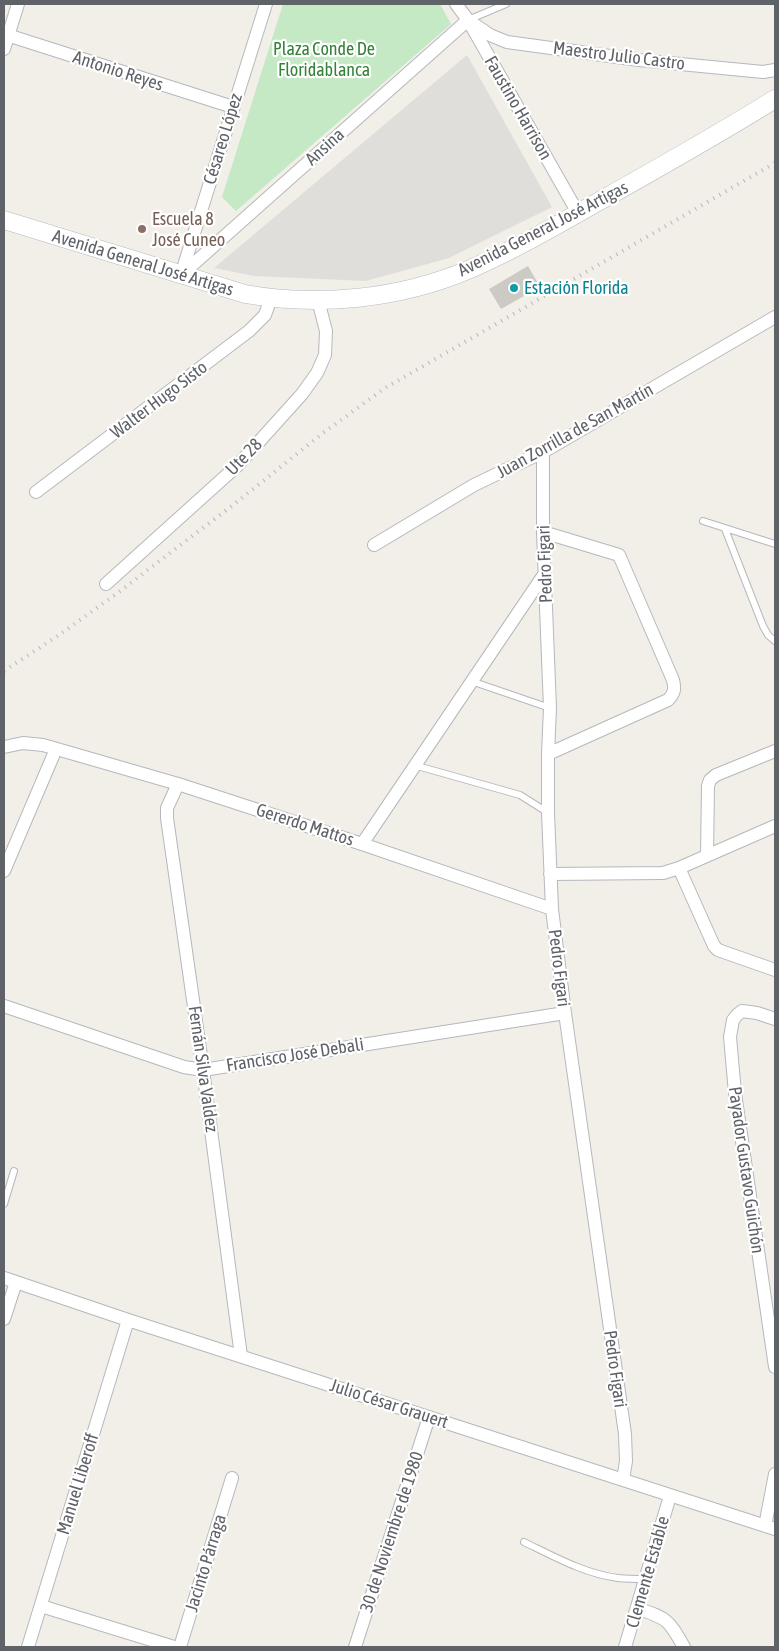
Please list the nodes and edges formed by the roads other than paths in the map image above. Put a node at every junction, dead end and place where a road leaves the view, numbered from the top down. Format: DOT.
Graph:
graph roads {
  1 [pos="18,4"];
  2 [pos="266,4"];
  3 [pos="459,4"];
  4 [pos="506,4"];
  5 [pos="468,20"];
  6 [pos="6,35"];
  7 [pos="4,49"];
  8 [pos="775,70"];
  9 [pos="775,99"];
  10 [pos="233,107"];
  11 [pos="578,213"];
  12 [pos="4,220"];
  13 [pos="182,275"];
  14 [pos="271,298"];
  15 [pos="318,300"];
  16 [pos="775,317"];
  17 [pos="543,452"];
  18 [pos="36,492"];
  19 [pos="703,521"];
  20 [pos="725,529"];
  21 [pos="544,532"];
  22 [pos="775,544"];
  23 [pos="374,545"];
  24 [pos="545,573"];
  25 [pos="106,584"];
  26 [pos="775,641"];
  27 [pos="471,680"];
  28 [pos="550,708"];
  29 [pos="4,748"];
  30 [pos="56,748"];
  31 [pos="775,751"];
  32 [pos="548,754"];
  33 [pos="414,765"];
  34 [pos="178,784"];
  35 [pos="548,813"];
  36 [pos="775,826"];
  37 [pos="362,844"];
  38 [pos="707,856"];
  39 [pos="679,868"];
  40 [pos="4,871"];
  41 [pos="550,874"];
  42 [pos="552,909"];
  43 [pos="775,970"];
  44 [pos="4,1006"];
  45 [pos="564,1012"];
  46 [pos="775,1019"];
  47 [pos="203,1070"];
  48 [pos="14,1170"];
  49 [pos="4,1204"];
  50 [pos="10,1280"];
  51 [pos="4,1319"];
  52 [pos="128,1320"];
  53 [pos="241,1356"];
  54 [pos="775,1367"];
  55 [pos="428,1417"];
  56 [pos="775,1474"];
  57 [pos="232,1478"];
  58 [pos="623,1480"];
  59 [pos="670,1496"];
  60 [pos="770,1528"];
  61 [pos="524,1542"];
  62 [pos="646,1579"];
  63 [pos="41,1606"];
  64 [pos="638,1608"];
  65 [pos="28,1647"];
  66 [pos="174,1647"];
  67 [pos="180,1647"];
  68 [pos="355,1647"];
  69 [pos="625,1647"];
  70 [pos="684,1647"];
  1 -- 6 [label="street"];
  2 -- 10 [label="street, Césareo López"];
  3 -- 5 [label="street, Faustino Harrison"];
  4 -- 5 [label="lane"];
  5 -- 8 [label="street, Maestro Julio Castro"];
  5 -- 11 [label="street, Faustino Harrison"];
  5 -- 13 [label="street, Ansina"];
  6 -- 7 [label="street"];
  6 -- 10 [label="street, Antonio Reyes"];
  9 -- 11 [label="street, Avenida General José Artigas"];
  10 -- 13 [label="street, Césareo López"];
  11 -- 15 [label="street, Avenida General José Artigas"];
  12 -- 13 [label="street, Avenida General José Artigas"];
  13 -- 14 [label="street, Avenida General José Artigas"];
  14 -- 15 [label="street, Avenida General José Artigas"];
  14 -- 18 [label="street, Walter Hugo Sisto"];
  15 -- 25 [label="street, Ute 28"];
  16 -- 17 [label="street, Juan Zorrilla de San Martín"];
  17 -- 21 [label="street, Pedro Figari"];
  17 -- 23 [label="street, Juan Zorrilla de San Martín"];
  19 -- 20 [label="lane"];
  20 -- 22 [label="lane"];
  20 -- 26 [label="lane"];
  21 -- 24 [label="street, Pedro Figari"];
  21 -- 32 [label="street"];
  24 -- 27 [label="street"];
  24 -- 28 [label="street, Pedro Figari"];
  27 -- 28 [label="lane"];
  27 -- 33 [label="street"];
  28 -- 32 [label="street, Pedro Figari"];
  29 -- 30 [label="street"];
  30 -- 34 [label="street, Gererdo Mattos"];
  30 -- 40 [label="street"];
  31 -- 38 [label="street"];
  32 -- 35 [label="street, Pedro Figari"];
  33 -- 35 [label="lane"];
  33 -- 37 [label="street"];
  34 -- 37 [label="street, Gererdo Mattos"];
  34 -- 47 [label="street, Fernán Silva Valdez"];
  35 -- 41 [label="street, Pedro Figari"];
  36 -- 38 [label="street"];
  37 -- 42 [label="street, Gererdo Mattos"];
  38 -- 39 [label="street"];
  39 -- 41 [label="street"];
  39 -- 43 [label="street"];
  41 -- 42 [label="street, Pedro Figari"];
  42 -- 45 [label="street, Pedro Figari"];
  44 -- 47 [label="street, Francisco José Debali"];
  45 -- 47 [label="street, Francisco José Debali"];
  45 -- 58 [label="street, Pedro Figari"];
  46 -- 54 [label="street, Payador Gustavo Guichón"];
  47 -- 53 [label="street, Fernán Silva Valdez"];
  48 -- 49 [label="lane"];
  50 -- 51 [label="street"];
  50 -- 52 [label="street, Julio César Grauert"];
  52 -- 53 [label="street, Julio César Grauert"];
  52 -- 63 [label="street, Manuel Liberoff"];
  53 -- 55 [label="street, Julio César Grauert"];
  55 -- 58 [label="street, Julio César Grauert"];
  55 -- 68 [label="street, 30 de Noviembre de 1980"];
  56 -- 60 [label="street"];
  57 -- 67 [label="street, Jacinto Párraga"];
  58 -- 59 [label="street, Julio César Grauert"];
  59 -- 60 [label="street, Julio César Grauert"];
  59 -- 62 [label="street, Clemente Estable"];
  61 -- 62 [label="lane"];
  62 -- 64 [label="street, Clemente Estable"];
  63 -- 65 [label="street, Manuel Liberoff"];
  63 -- 66 [label="street"];
  64 -- 69 [label="street, Clemente Estable"];
  64 -- 70 [label="street"];
}
